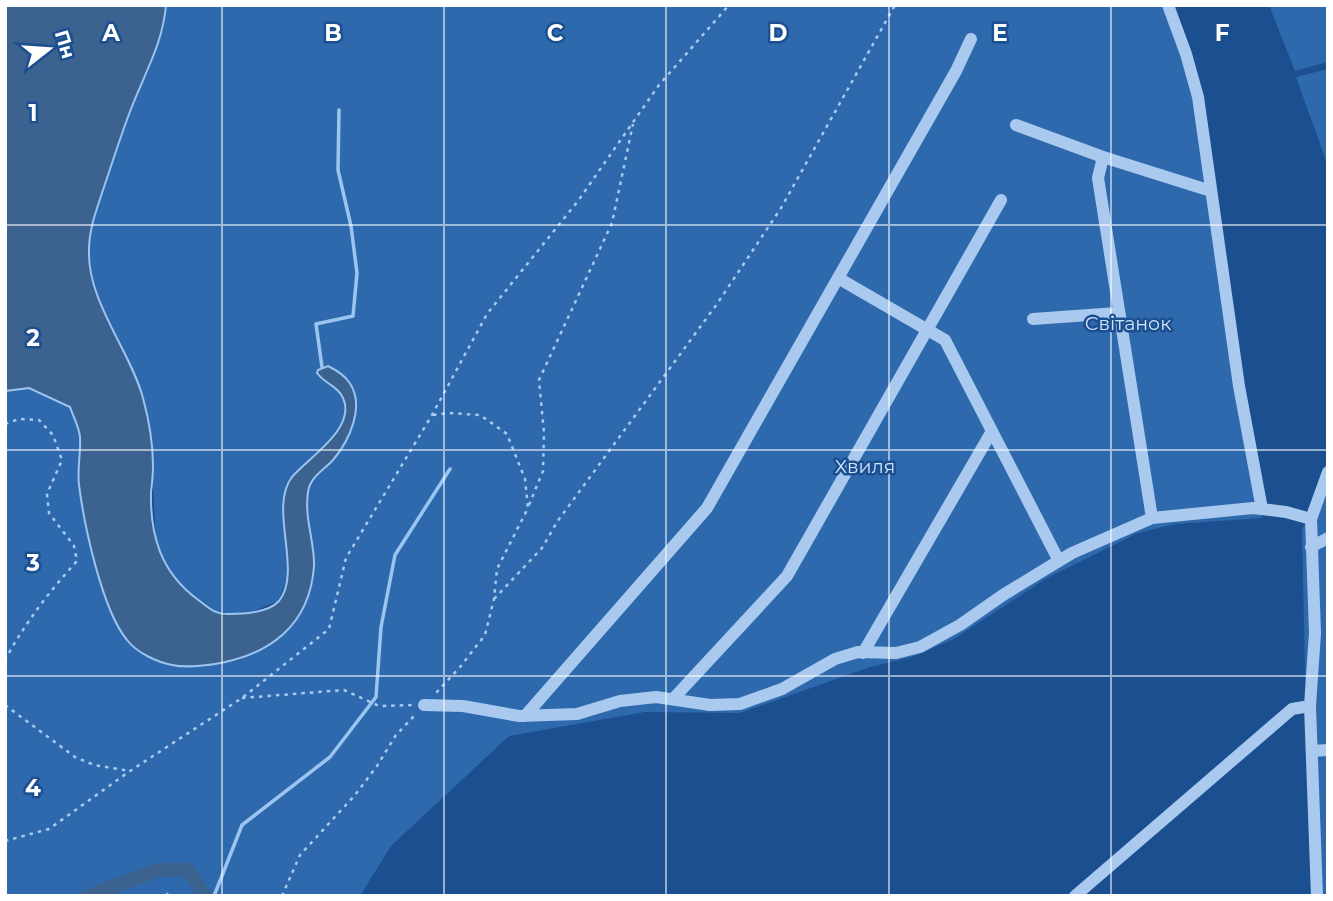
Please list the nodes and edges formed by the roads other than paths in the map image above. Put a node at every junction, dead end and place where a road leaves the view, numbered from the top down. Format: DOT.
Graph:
graph roads {
  1 [pos="1166,7"];
  2 [pos="971,39"];
  3 [pos="1016,125"];
  4 [pos="1103,157"];
  5 [pos="1211,191"];
  6 [pos="1000,200"];
  7 [pos="838,278"];
  8 [pos="1117,313"];
  9 [pos="1033,319"];
  10 [pos="928,329"];
  11 [pos="992,431"];
  12 [pos="1328,472"];
  13 [pos="1262,509"];
  14 [pos="1152,518"];
  15 [pos="1311,519"];
  16 [pos="1328,538"];
  17 [pos="1311,547"];
  18 [pos="1059,561"];
  19 [pos="1321,625"];
  20 [pos="863,653"];
  21 [pos="673,699"];
  22 [pos="424,705"];
  23 [pos="1310,706"];
  24 [pos="525,716"];
  25 [pos="1328,750"];
  26 [pos="1312,751"];
  27 [pos="1321,847"];
  28 [pos="1075,896"];
  29 [pos="1317,896"];
  1 -- 5 [label="street"];
  2 -- 7 [label="street"];
  3 -- 4 [label="street"];
  4 -- 5 [label="street"];
  4 -- 8 [label="street"];
  5 -- 13 [label="street"];
  6 -- 10 [label="street"];
  7 -- 10 [label="street"];
  7 -- 24 [label="street"];
  8 -- 9 [label="street"];
  8 -- 14 [label="street"];
  10 -- 11 [label="street"];
  10 -- 21 [label="street"];
  11 -- 18 [label="street"];
  11 -- 20 [label="street"];
  12 -- 15 [label="street"];
  13 -- 14 [label="street"];
  13 -- 15 [label="street"];
  14 -- 18 [label="street"];
  15 -- 17 [label="street"];
  16 -- 17 [label="street"];
  17 -- 19 [label="street"];
  18 -- 20 [label="street"];
  19 -- 23 [label="street"];
  20 -- 21 [label="street"];
  21 -- 24 [label="street"];
  22 -- 24 [label="street"];
  23 -- 26 [label="street"];
  23 -- 28 [label="street"];
  25 -- 26 [label="street"];
  26 -- 27 [label="street"];
  27 -- 29 [label="street"];
}
